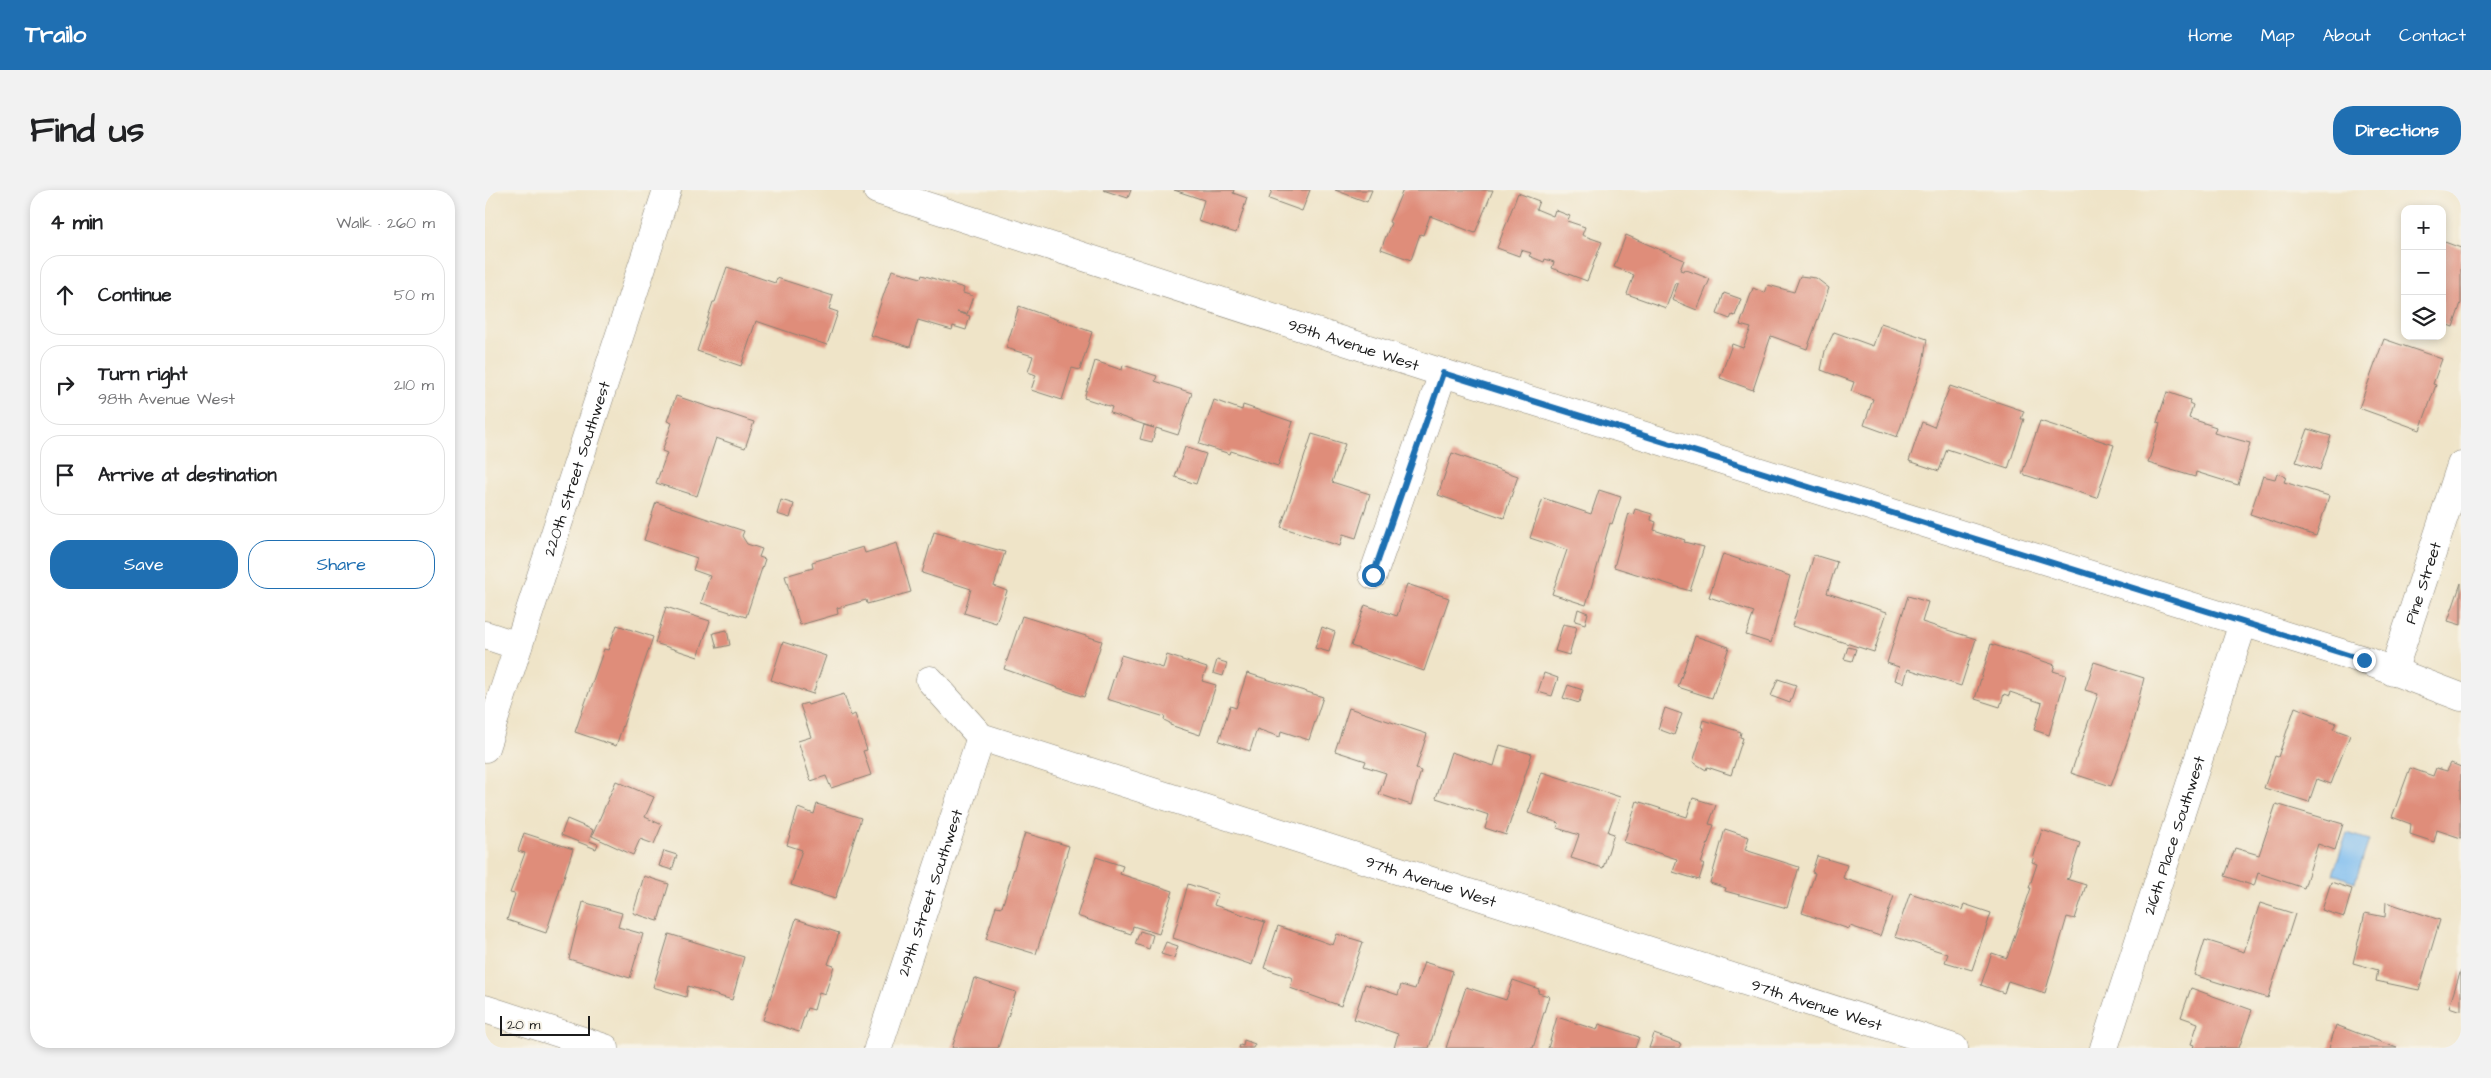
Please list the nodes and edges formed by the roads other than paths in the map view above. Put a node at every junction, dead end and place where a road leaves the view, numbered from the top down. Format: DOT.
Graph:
graph roads {
  1 [pos="667,190"];
  2 [pos="877,190"];
  3 [pos="1443,373"];
  4 [pos="2461,465"];
  5 [pos="1373,575"];
  6 [pos="2243,623"];
  7 [pos="485,635"];
  8 [pos="518,646"];
  9 [pos="2393,672"];
  10 [pos="930,680"];
  11 [pos="2461,697"];
  12 [pos="981,737"];
  13 [pos="485,748"];
  14 [pos="485,1009"];
  15 [pos="605,1048"];
  16 [pos="878,1048"];
  17 [pos="1954,1048"];
  18 [pos="2104,1048"];
  1 -- 8 [label="street, 220th Street Southwest"];
  2 -- 3 [label="street, 98th Avenue West"];
  3 -- 5 [label="street"];
  3 -- 6 [label="street, 98th Avenue West"];
  4 -- 9 [label="street, Pine Street"];
  6 -- 9 [label="street, 98th Avenue West"];
  6 -- 18 [label="street, 216th Place Southwest"];
  7 -- 8 [label="street"];
  8 -- 13 [label="street, 220th Street Southwest"];
  9 -- 11 [label="street, 98th Avenue West"];
  10 -- 12 [label="street"];
  12 -- 16 [label="street, 219th Street Southwest"];
  12 -- 17 [label="street, 97th Avenue West"];
  14 -- 15 [label="street"];
}
